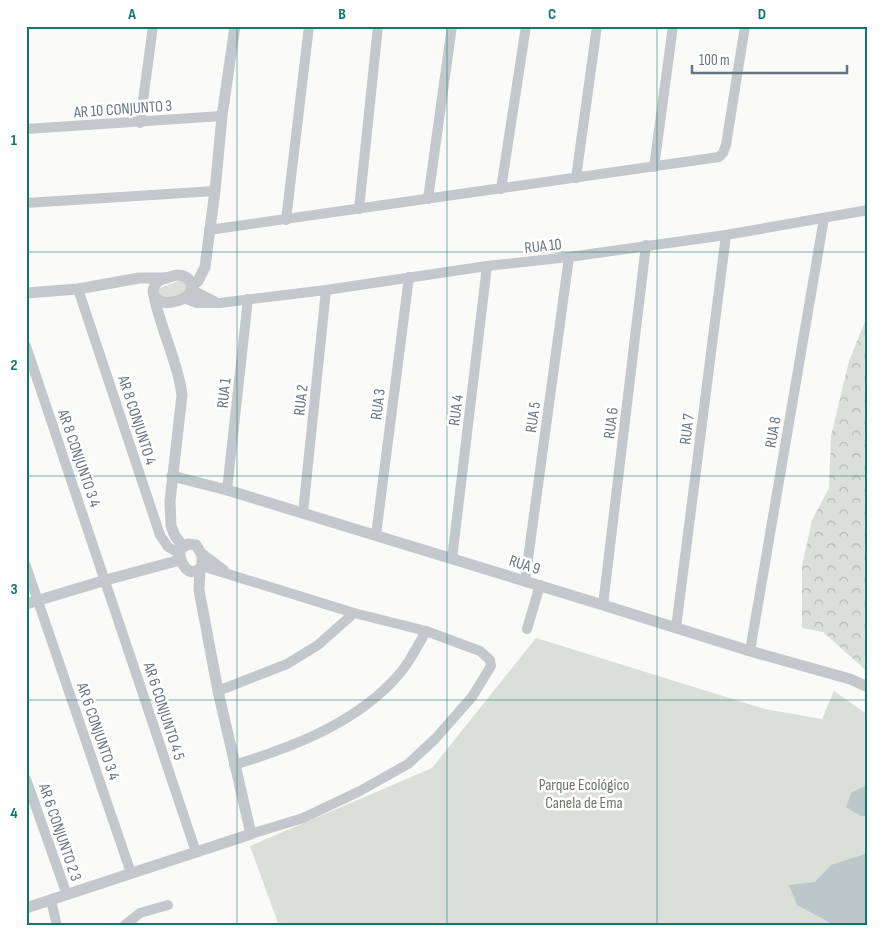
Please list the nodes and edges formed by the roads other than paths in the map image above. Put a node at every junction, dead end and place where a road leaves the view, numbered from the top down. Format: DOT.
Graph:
graph roads {
  1 [pos="153,26"];
  2 [pos="235,26"];
  3 [pos="309,26"];
  4 [pos="378,26"];
  5 [pos="452,26"];
  6 [pos="526,26"];
  7 [pos="597,26"];
  8 [pos="673,26"];
  9 [pos="745,26"];
  10 [pos="222,116"];
  11 [pos="140,123"];
  12 [pos="26,129"];
  13 [pos="654,167"];
  14 [pos="576,178"];
  15 [pos="501,189"];
  16 [pos="215,191"];
  17 [pos="428,199"];
  18 [pos="26,203"];
  19 [pos="359,209"];
  20 [pos="868,210"];
  21 [pos="824,218"];
  22 [pos="286,220"];
  23 [pos="209,230"];
  24 [pos="726,235"];
  25 [pos="646,245"];
  26 [pos="206,255"];
  27 [pos="569,257"];
  28 [pos="487,266"];
  29 [pos="181,275"];
  30 [pos="409,277"];
  31 [pos="167,278"];
  32 [pos="122,282"];
  33 [pos="78,289"];
  34 [pos="326,290"];
  35 [pos="153,292"];
  36 [pos="190,292"];
  37 [pos="26,293"];
  38 [pos="248,299"];
  39 [pos="168,303"];
  40 [pos="164,330"];
  41 [pos="26,346"];
  42 [pos="172,476"];
  43 [pos="227,490"];
  44 [pos="303,513"];
  45 [pos="376,535"];
  46 [pos="200,552"];
  47 [pos="183,557"];
  48 [pos="452,559"];
  49 [pos="26,566"];
  50 [pos="201,568"];
  51 [pos="231,574"];
  52 [pos="106,580"];
  53 [pos="525,581"];
  54 [pos="540,585"];
  55 [pos="199,590"];
  56 [pos="38,600"];
  57 [pos="26,604"];
  58 [pos="603,604"];
  59 [pos="354,613"];
  60 [pos="676,628"];
  61 [pos="527,629"];
  62 [pos="426,631"];
  63 [pos="750,651"];
  64 [pos="868,687"];
  65 [pos="218,691"];
  66 [pos="234,765"];
  67 [pos="26,780"];
  68 [pos="251,834"];
  69 [pos="196,852"];
  70 [pos="131,872"];
  71 [pos="67,895"];
  72 [pos="50,900"];
  73 [pos="168,905"];
  74 [pos="26,908"];
  75 [pos="57,926"];
  76 [pos="124,926"];
  1 -- 11 [label="street"];
  2 -- 10 [label="street"];
  3 -- 22 [label="street"];
  4 -- 19 [label="street"];
  5 -- 17 [label="street"];
  6 -- 15 [label="street"];
  7 -- 14 [label="street"];
  8 -- 13 [label="street"];
  9 -- 13 [label="street"];
  10 -- 11 [label="street, AR 10 CONJUNTO 3"];
  10 -- 16 [label="street"];
  11 -- 12 [label="street, AR 10 CONJUNTO 3"];
  13 -- 14 [label="street"];
  14 -- 15 [label="street"];
  15 -- 17 [label="street"];
  16 -- 18 [label="street"];
  16 -- 23 [label="street"];
  17 -- 19 [label="street"];
  19 -- 22 [label="street"];
  20 -- 21 [label="street, RUA 10"];
  21 -- 24 [label="street, RUA 10"];
  21 -- 63 [label="street, RUA 8"];
  22 -- 23 [label="street"];
  23 -- 26 [label="street"];
  24 -- 25 [label="street, RUA 10"];
  24 -- 60 [label="street, RUA 7"];
  25 -- 27 [label="street, RUA 10"];
  25 -- 58 [label="street, RUA 6"];
  26 -- 29 [label="street"];
  26 -- 36 [label="street"];
  27 -- 28 [label="street, RUA 10"];
  27 -- 53 [label="street, RUA 5"];
  28 -- 30 [label="street, RUA 10"];
  28 -- 48 [label="street, RUA 4"];
  29 -- 31 [label="street"];
  29 -- 36 [label="street"];
  30 -- 34 [label="street, RUA 10"];
  30 -- 45 [label="street, RUA 3"];
  31 -- 32 [label="street"];
  31 -- 35 [label="street"];
  32 -- 33 [label="street"];
  32 -- 35 [label="street"];
  33 -- 37 [label="street"];
  33 -- 47 [label="street, AR 8 CONJUNTO 4"];
  34 -- 38 [label="street, RUA 10"];
  34 -- 44 [label="street, RUA 2"];
  35 -- 39 [label="street"];
  35 -- 40 [label="street"];
  36 -- 38 [label="street, RUA 10"];
  36 -- 39 [label="street"];
  38 -- 43 [label="street, RUA 1"];
  39 -- 40 [label="street"];
  40 -- 42 [label="street"];
  41 -- 52 [label="street, AR 8 CONJUNTO 3 4"];
  42 -- 43 [label="street, RUA 9"];
  42 -- 47 [label="street"];
  43 -- 44 [label="street, RUA 9"];
  44 -- 45 [label="street, RUA 9"];
  45 -- 48 [label="street, RUA 9"];
  46 -- 47 [label="street"];
  46 -- 50 [label="street"];
  46 -- 51 [label="street"];
  47 -- 50 [label="street"];
  47 -- 52 [label="street"];
  47 -- 55 [label="street"];
  48 -- 53 [label="street, RUA 9"];
  49 -- 56 [label="street, AR 6 CONJUNTO 3 4"];
  50 -- 51 [label="street"];
  50 -- 55 [label="street"];
  51 -- 59 [label="street"];
  52 -- 56 [label="street"];
  52 -- 69 [label="street, AR 6 CONJUNTO 4 5"];
  53 -- 54 [label="street, RUA 9"];
  54 -- 58 [label="street, RUA 9"];
  54 -- 61 [label="street"];
  55 -- 65 [label="street"];
  56 -- 57 [label="street"];
  56 -- 70 [label="street, AR 6 CONJUNTO 3 4"];
  58 -- 60 [label="street, RUA 9"];
  59 -- 62 [label="street"];
  59 -- 65 [label="street"];
  60 -- 63 [label="street, RUA 9"];
  62 -- 66 [label="street"];
  62 -- 68 [label="street"];
  63 -- 64 [label="street, RUA 9"];
  65 -- 66 [label="street"];
  66 -- 68 [label="street"];
  67 -- 71 [label="street, AR 6 CONJUNTO 2 3"];
  68 -- 69 [label="street"];
  69 -- 70 [label="street"];
  70 -- 71 [label="street"];
  71 -- 72 [label="street"];
  72 -- 74 [label="street"];
  72 -- 75 [label="street"];
  73 -- 76 [label="street"];
}
